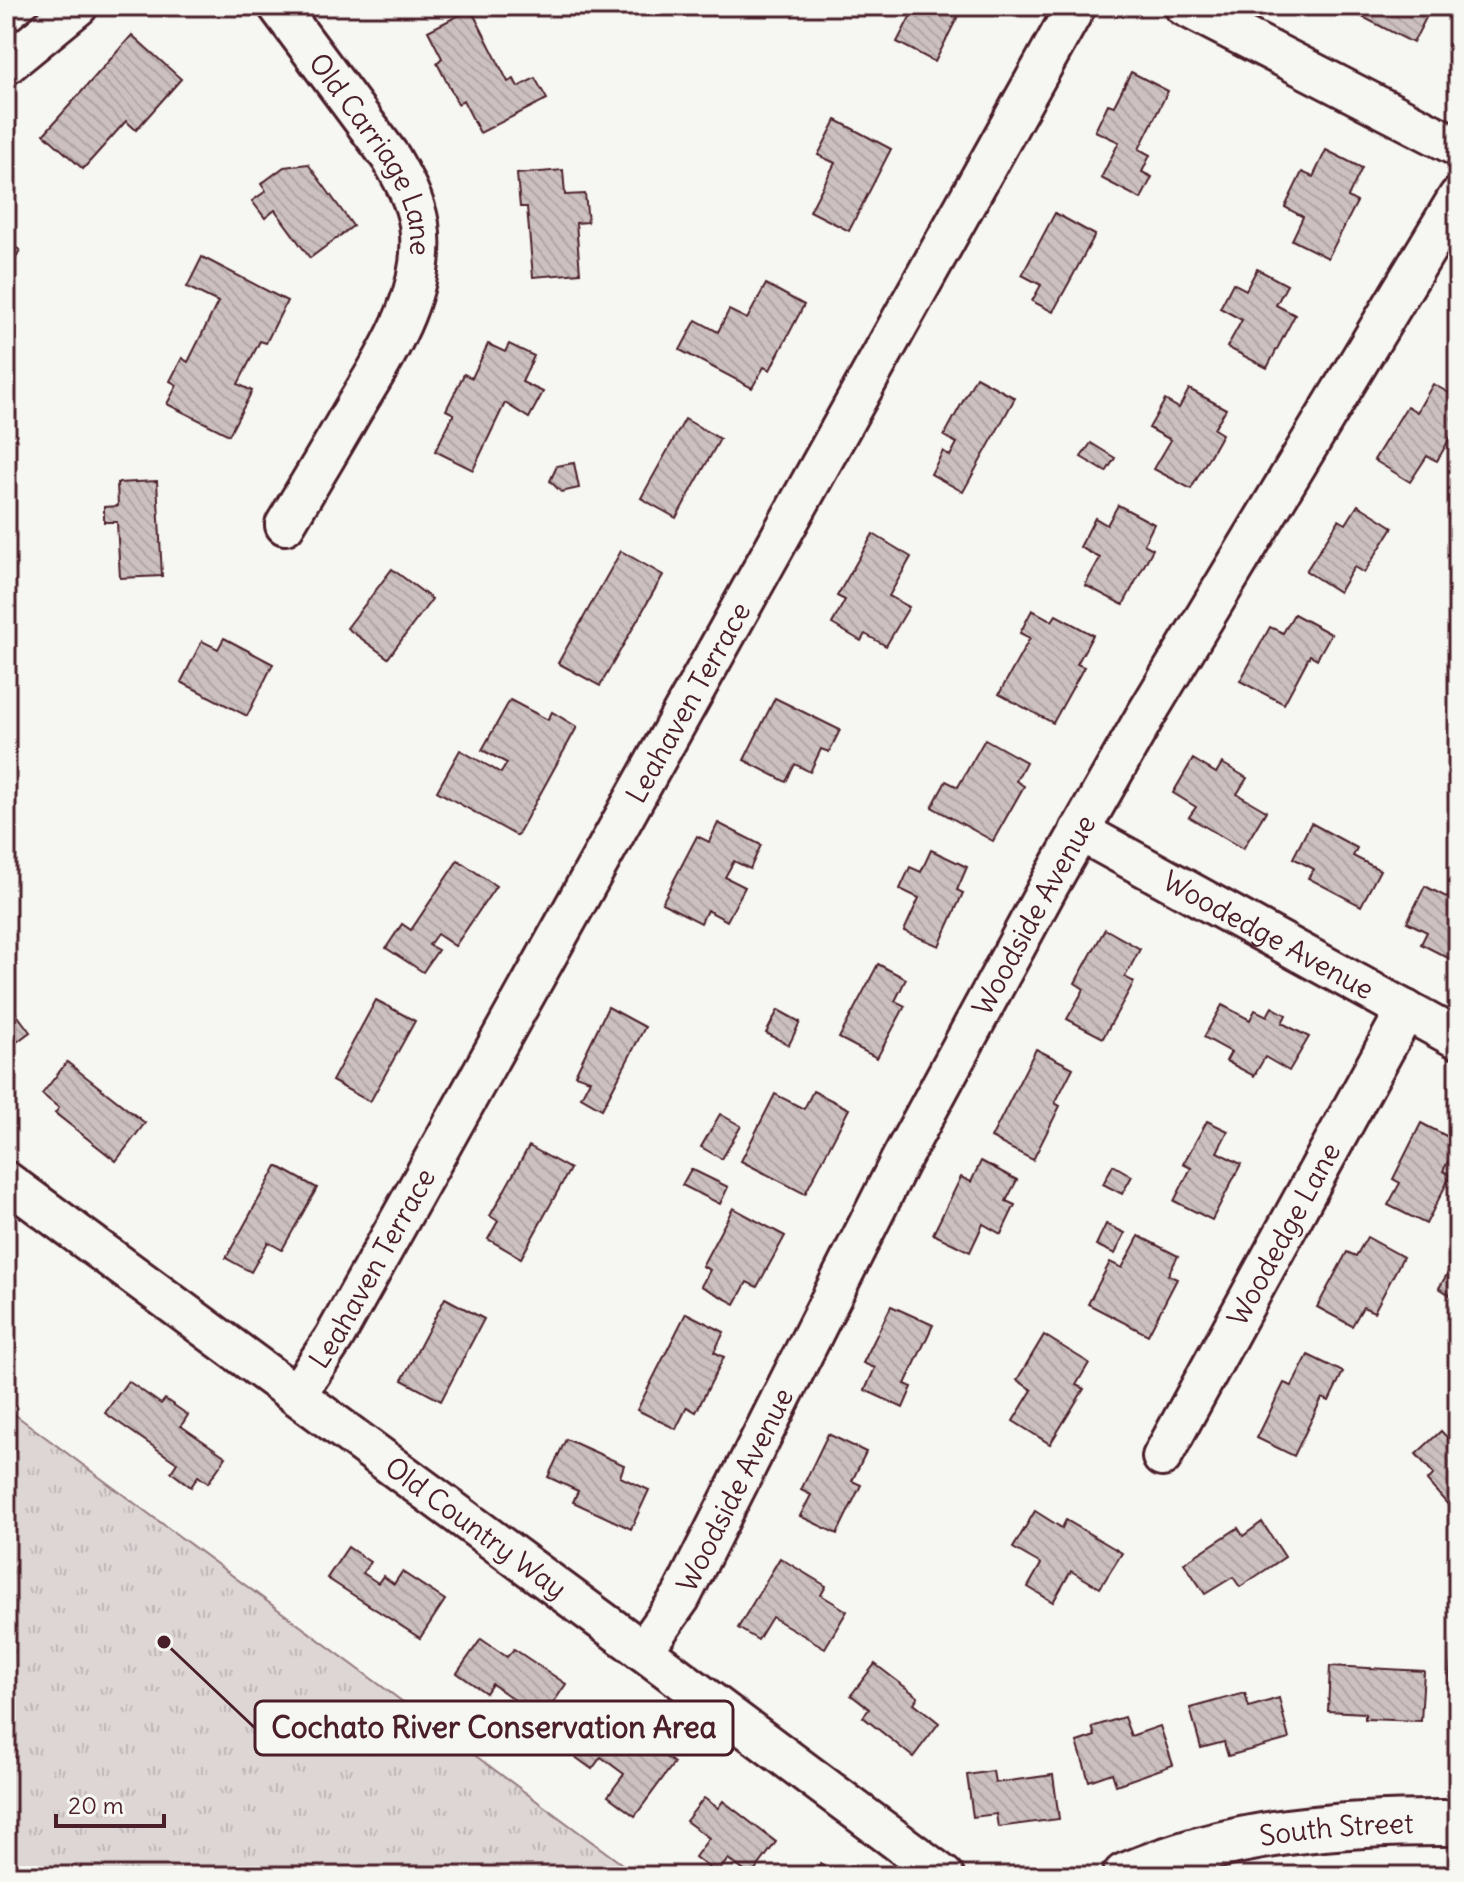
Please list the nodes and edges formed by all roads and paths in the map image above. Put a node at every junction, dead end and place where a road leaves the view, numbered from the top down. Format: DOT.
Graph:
graph roads {
  1 [pos="78,6"];
  2 [pos="278,6"];
  3 [pos="1076,6"];
  4 [pos="1184,6"];
  5 [pos="6,65"];
  6 [pos="1458,147"];
  7 [pos="1458,197"];
  8 [pos="285,525"];
  9 [pos="1079,831"];
  10 [pos="1406,1010"];
  11 [pos="1458,1039"];
  12 [pos="6,1181"];
  13 [pos="296,1395"];
  14 [pos="1162,1457"];
  15 [pos="643,1651"];
  16 [pos="1458,1823"];
  17 [pos="944,1876"];
  18 [pos="1125,1876"];
  1 -- 5 [label="street"];
  2 -- 8 [label="street, Old Carriage Lane"];
  3 -- 13 [label="street, Leahaven Terrace"];
  4 -- 6 [label="street"];
  7 -- 9 [label="street, Woodside Avenue"];
  9 -- 10 [label="street, Woodedge Avenue"];
  9 -- 15 [label="street, Woodside Avenue"];
  10 -- 11 [label="street, Woodedge Avenue"];
  10 -- 14 [label="street, Woodedge Lane"];
  12 -- 13 [label="street, Old Country Way"];
  13 -- 15 [label="street, Old Country Way"];
  15 -- 17 [label="street, Old Country Way"];
  16 -- 18 [label="main road, South Street"];
}
